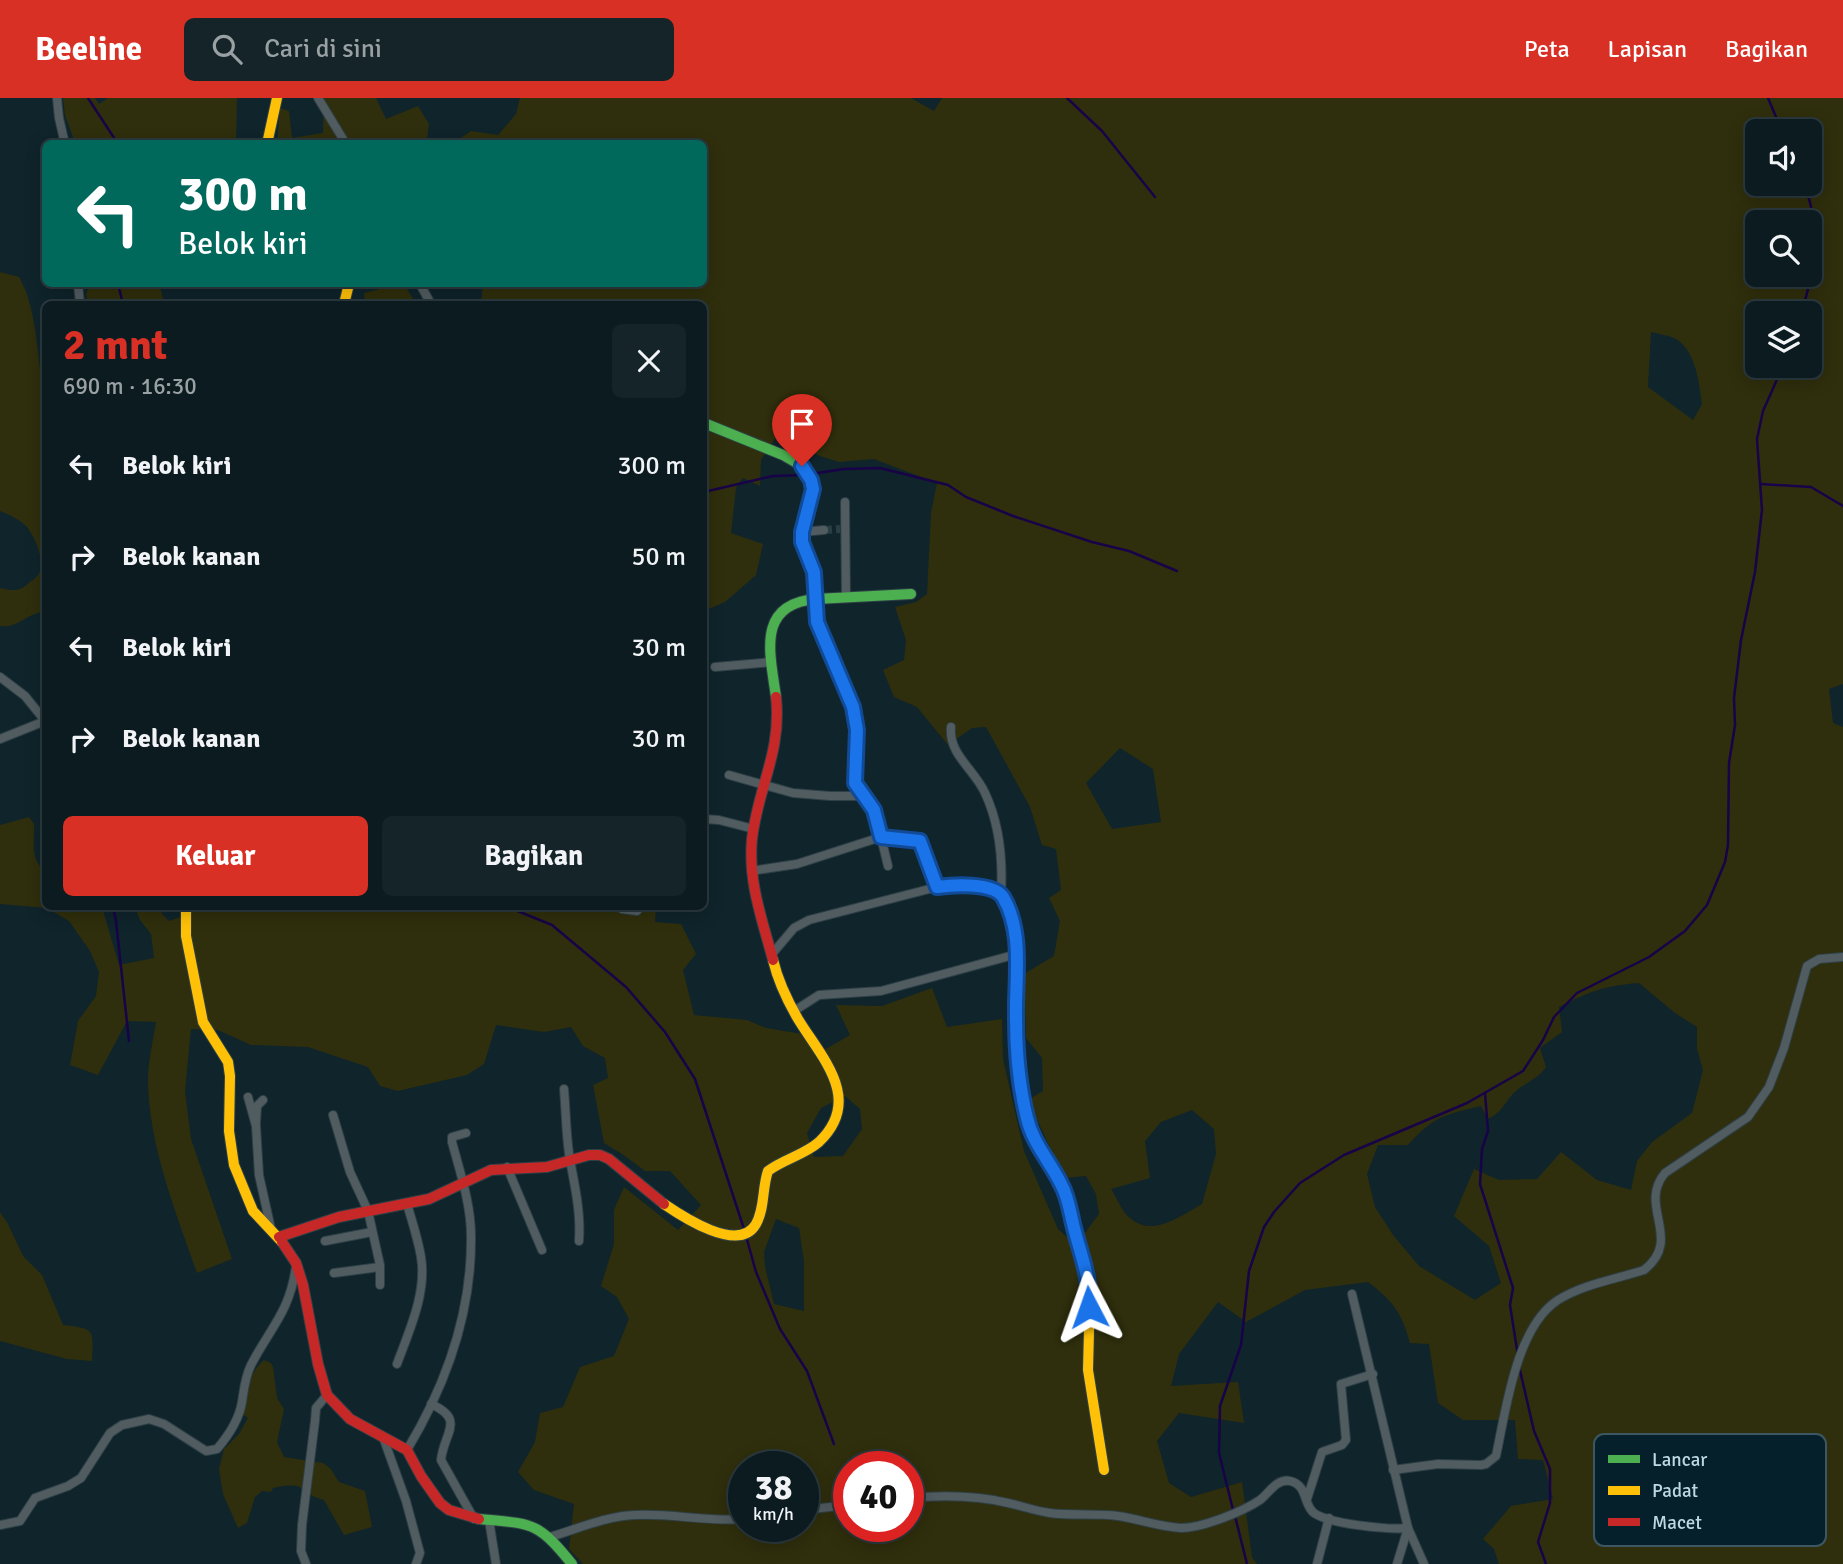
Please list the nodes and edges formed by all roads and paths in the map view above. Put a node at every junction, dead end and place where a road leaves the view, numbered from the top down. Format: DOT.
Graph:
graph roads {
  1 [pos="57,98"];
  2 [pos="276,98"];
  3 [pos="318,98"];
  4 [pos="64,140"];
  5 [pos="268,140"];
  6 [pos="344,140"];
  7 [pos="707,424"];
  8 [pos="845,502"];
  9 [pos="824,530"];
  10 [pos="802,532"];
  11 [pos="912,594"];
  12 [pos="846,597"];
  13 [pos="816,599"];
  14 [pos="772,662"];
  15 [pos="715,667"];
  16 [pos="0,677"];
  17 [pos="42,718"];
  18 [pos="42,723"];
  19 [pos="951,727"];
  20 [pos="0,739"];
  21 [pos="729,775"];
  22 [pos="766,785"];
  23 [pos="865,796"];
  24 [pos="707,819"];
  25 [pos="754,829"];
  26 [pos="881,837"];
  27 [pos="888,866"];
  28 [pos="751,871"];
  29 [pos="937,887"];
  30 [pos="1001,894"];
  31 [pos="186,910"];
  32 [pos="772,954"];
  33 [pos="1017,954"];
  34 [pos="1843,957"];
  35 [pos="794,1011"];
  36 [pos="564,1089"];
  37 [pos="248,1097"];
  38 [pos="263,1100"];
  39 [pos="333,1115"];
  40 [pos="256,1126"];
  41 [pos="466,1133"];
  42 [pos="570,1160"];
  43 [pos="507,1167"];
  44 [pos="463,1182"];
  45 [pos="407,1204"];
  46 [pos="368,1210"];
  47 [pos="372,1231"];
  48 [pos="276,1234"];
  49 [pos="325,1241"];
  50 [pos="579,1241"];
  51 [pos="542,1250"];
  52 [pos="296,1263"];
  53 [pos="380,1268"];
  54 [pos="334,1273"];
  55 [pos="380,1285"];
  56 [pos="1352,1294"];
  57 [pos="397,1364"];
  58 [pos="1373,1374"];
  59 [pos="327,1395"];
  60 [pos="431,1404"];
  61 [pos="382,1435"];
  62 [pos="407,1450"];
  63 [pos="1104,1470"];
  64 [pos="1393,1470"];
  65 [pos="924,1497"];
  66 [pos="1307,1499"];
  67 [pos="474,1518"];
  68 [pos="1329,1518"];
  69 [pos="728,1520"];
  70 [pos="489,1521"];
  71 [pos="0,1525"];
  72 [pos="1408,1528"];
  73 [pos="550,1537"];
  74 [pos="306,1564"];
  75 [pos="416,1564"];
  76 [pos="496,1564"];
  77 [pos="572,1564"];
  78 [pos="1317,1564"];
  79 [pos="1397,1564"];
  80 [pos="1424,1564"];
  1 -- 4 [label="street"];
  2 -- 5 [label="street"];
  3 -- 6 [label="street"];
  7 -- 10 [label="street"];
  8 -- 12 [label="street"];
  9 -- 10 [label="street"];
  10 -- 13 [label="street"];
  11 -- 12 [label="street"];
  12 -- 13 [label="street"];
  13 -- 14 [label="street"];
  13 -- 23 [label="street"];
  14 -- 15 [label="street"];
  14 -- 22 [label="street"];
  16 -- 17 [label="street"];
  18 -- 20 [label="street"];
  19 -- 30 [label="street"];
  21 -- 22 [label="street"];
  22 -- 23 [label="street"];
  22 -- 25 [label="street"];
  23 -- 26 [label="street"];
  24 -- 25 [label="street"];
  25 -- 28 [label="street"];
  26 -- 27 [label="street"];
  26 -- 28 [label="street"];
  26 -- 29 [label="street"];
  28 -- 32 [label="street"];
  29 -- 30 [label="street"];
  29 -- 32 [label="street"];
  30 -- 33 [label="street"];
  31 -- 48 [label="street"];
  32 -- 35 [label="street"];
  33 -- 35 [label="street"];
  33 -- 63 [label="street"];
  34 -- 64 [label="street"];
  35 -- 42 [label="street"];
  36 -- 42 [label="street"];
  37 -- 40 [label="street"];
  38 -- 40 [label="street"];
  39 -- 46 [label="street"];
  40 -- 48 [label="street"];
  41 -- 44 [label="street"];
  42 -- 43 [label="street"];
  42 -- 50 [label="street"];
  43 -- 44 [label="street"];
  43 -- 51 [label="street"];
  44 -- 45 [label="street"];
  44 -- 60 [label="street"];
  45 -- 46 [label="street"];
  45 -- 57 [label="street"];
  46 -- 47 [label="street"];
  46 -- 48 [label="street"];
  47 -- 49 [label="street"];
  47 -- 53 [label="street"];
  48 -- 52 [label="street"];
  52 -- 59 [label="street"];
  52 -- 71 [label="street"];
  53 -- 54 [label="street"];
  53 -- 55 [label="street"];
  56 -- 58 [label="street"];
  58 -- 64 [label="street"];
  58 -- 66 [label="street"];
  59 -- 61 [label="street"];
  59 -- 74 [label="street"];
  60 -- 62 [label="street"];
  60 -- 67 [label="street"];
  61 -- 62 [label="street"];
  61 -- 75 [label="street"];
  62 -- 67 [label="street"];
  64 -- 72 [label="street"];
  65 -- 66 [label="street"];
  66 -- 68 [label="street"];
  67 -- 70 [label="street"];
  68 -- 72 [label="street"];
  68 -- 78 [label="street"];
  69 -- 73 [label="street"];
  70 -- 73 [label="street"];
  70 -- 76 [label="street"];
  72 -- 79 [label="street"];
  72 -- 80 [label="street"];
  73 -- 77 [label="street"];
}
